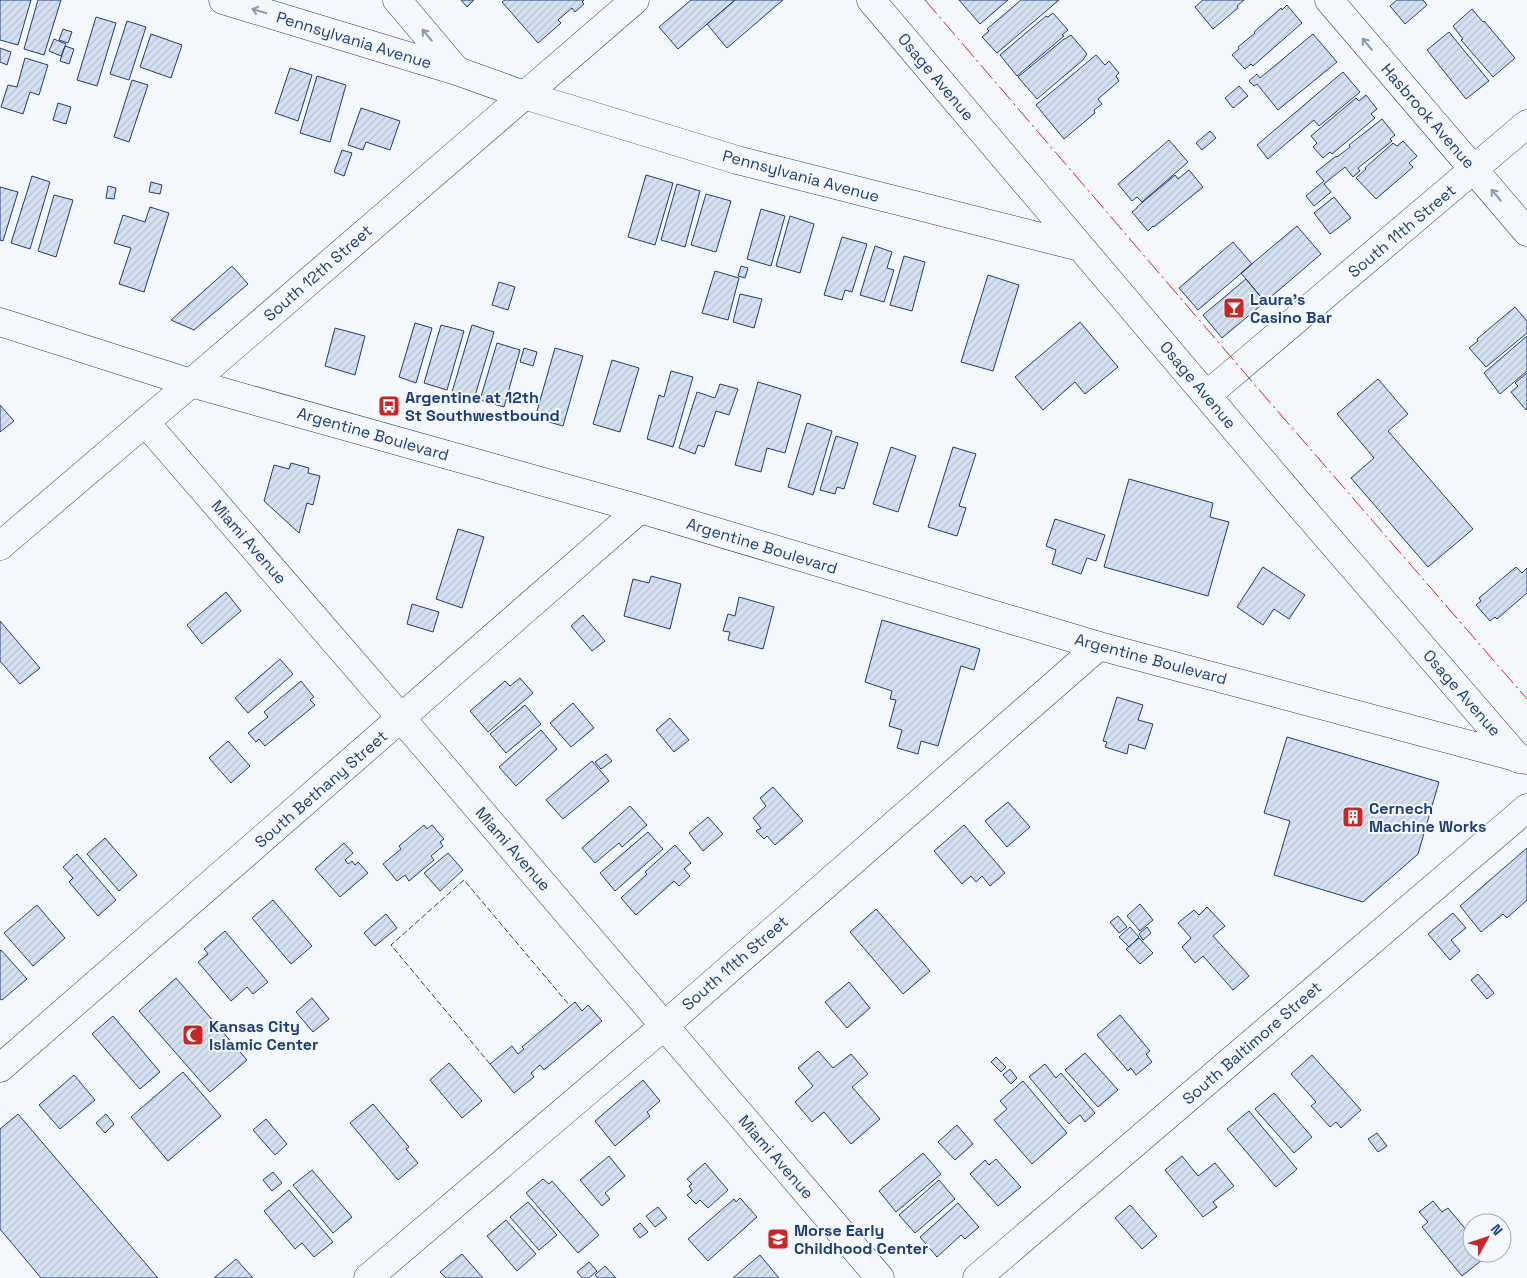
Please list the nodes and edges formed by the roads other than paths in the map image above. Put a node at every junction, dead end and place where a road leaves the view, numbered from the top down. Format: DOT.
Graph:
graph roads {
  1 [pos="223,0"];
  2 [pos="397,0"];
  3 [pos="635,0"];
  4 [pos="871,0"];
  5 [pos="1330,0"];
  6 [pos="457,71"];
  7 [pos="524,95"];
  8 [pos="1527,124"];
  9 [pos="1475,170"];
  10 [pos="1527,232"];
  11 [pos="1080,247"];
  12 [pos="0,322"];
  13 [pos="191,383"];
  14 [pos="1207,395"];
  15 [pos="145,422"];
  16 [pos="640,509"];
  17 [pos="0,546"];
  18 [pos="1099,646"];
  19 [pos="401,718"];
  20 [pos="1524,762"];
  21 [pos="1527,808"];
  22 [pos="664,1026"];
  23 [pos="0,1068"];
  24 [pos="368,1278"];
  25 [pos="880,1278"];
  26 [pos="978,1278"];
  6 -- 1 [label="street, Pennsylvania Avenue, one-way"];
  6 -- 2 [label="street, one-way"];
  3 -- 7 [label="street, South 12th Street"];
  4 -- 11 [label="street, Osage Avenue"];
  9 -- 5 [label="street, Hasbrook Avenue, one-way"];
  6 -- 7 [label="street, Pennsylvania Avenue"];
  7 -- 11 [label="street, Pennsylvania Avenue"];
  7 -- 13 [label="street, South 12th Street"];
  8 -- 9 [label="street, South 11th Street"];
  10 -- 9 [label="street, Hasbrook Avenue, one-way"];
  9 -- 14 [label="street, South 11th Street"];
  11 -- 14 [label="street, Osage Avenue"];
  12 -- 13 [label="street, Argentine Boulevard"];
  13 -- 15 [label="street, South 12th Street"];
  13 -- 16 [label="street, Argentine Boulevard"];
  14 -- 20 [label="street, Osage Avenue"];
  15 -- 17 [label="street, South 12th Street"];
  15 -- 19 [label="street, Miami Avenue"];
  16 -- 18 [label="street, Argentine Boulevard"];
  16 -- 19 [label="street, South Bethany Street"];
  18 -- 20 [label="street, Argentine Boulevard"];
  18 -- 22 [label="street, South 11th Street"];
  19 -- 22 [label="street, Miami Avenue"];
  19 -- 23 [label="street, South Bethany Street"];
  21 -- 26 [label="street, South Baltimore Street"];
  22 -- 24 [label="street, South 11th Street"];
  22 -- 25 [label="street, Miami Avenue"];
}
